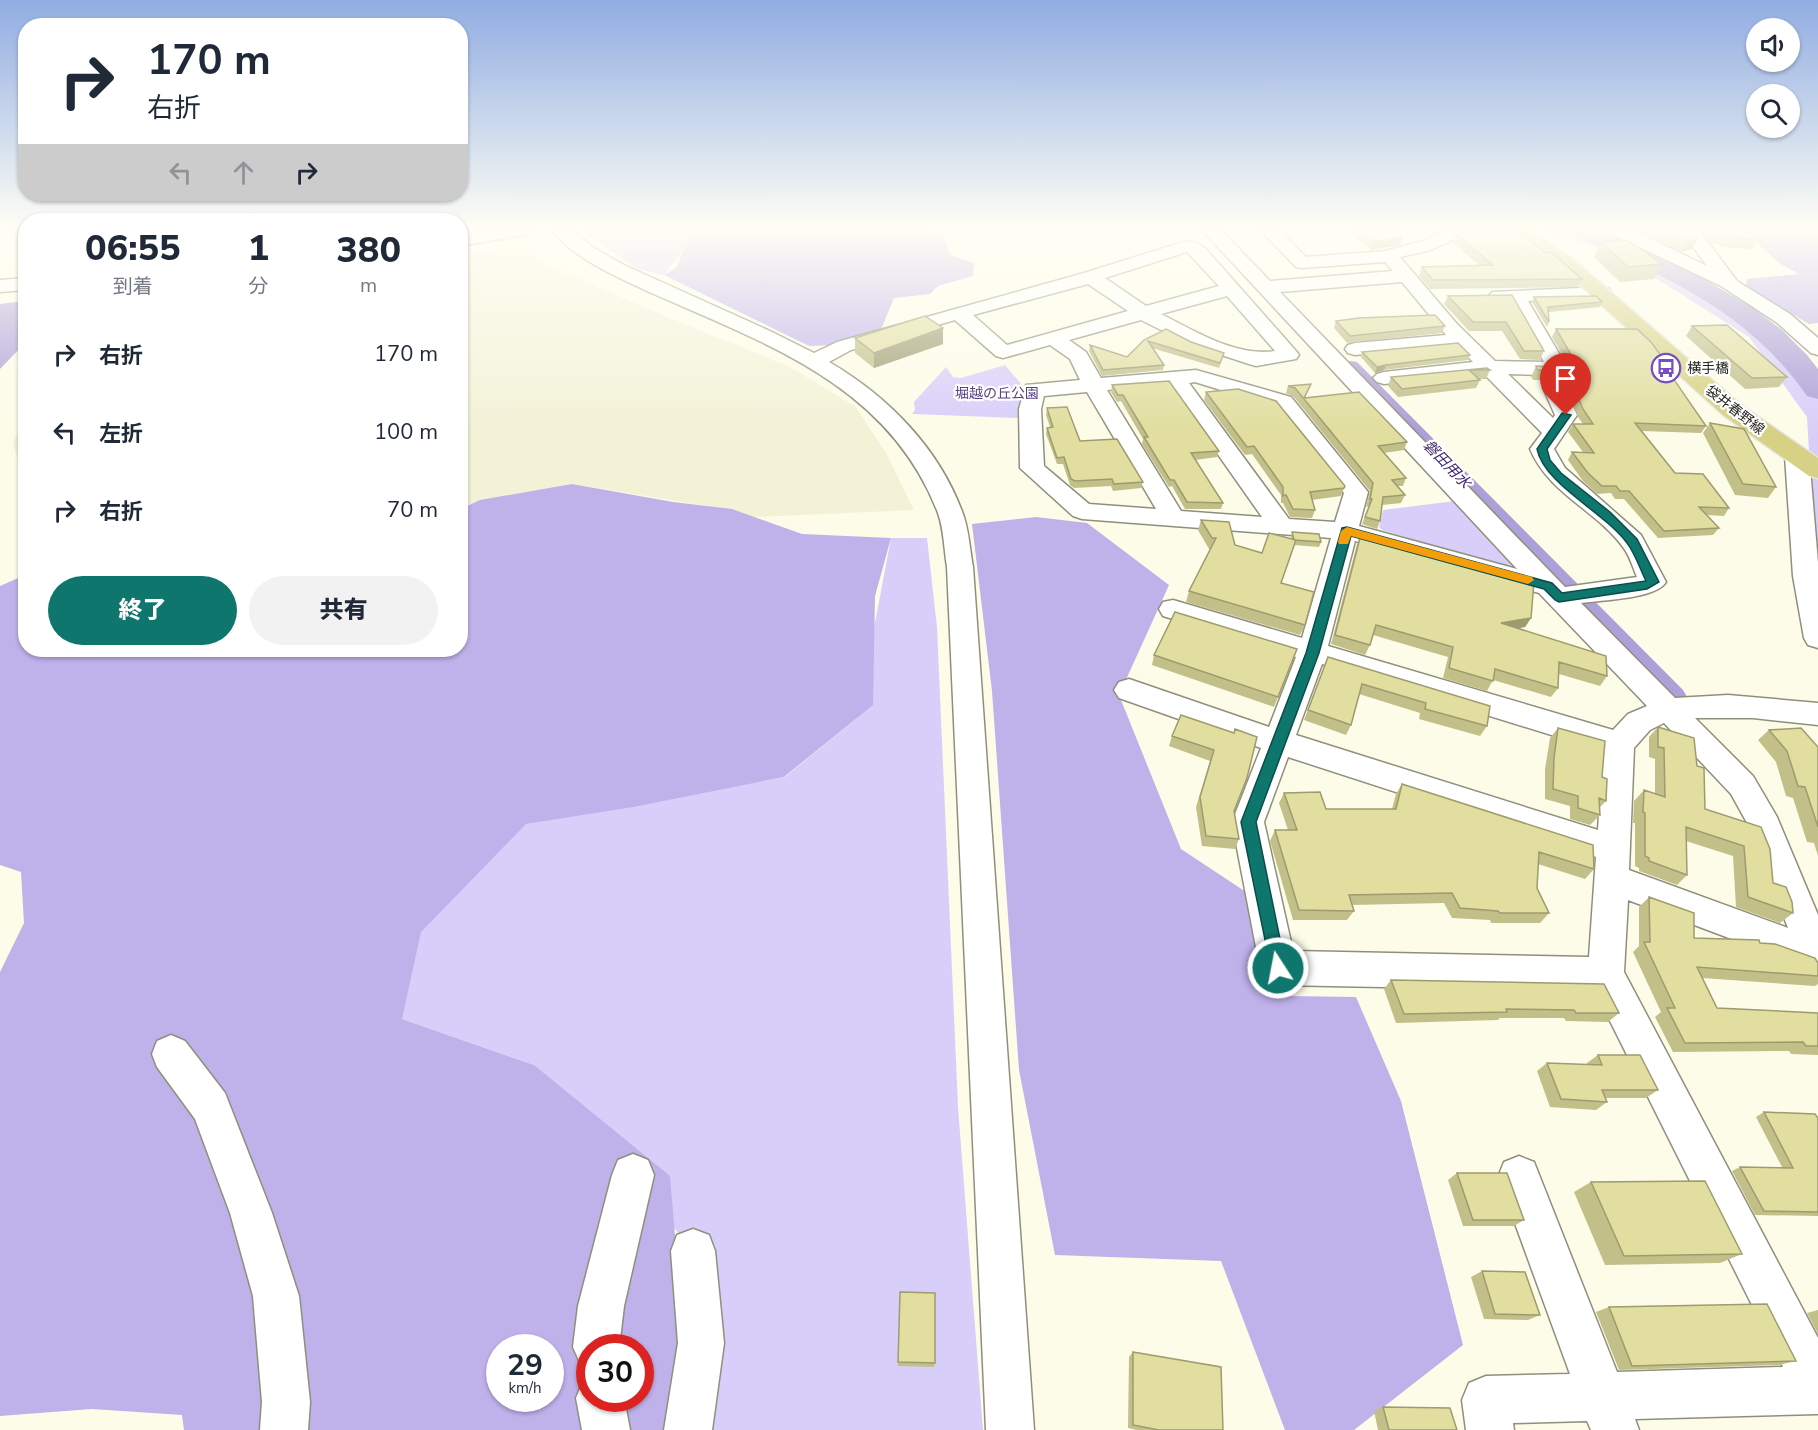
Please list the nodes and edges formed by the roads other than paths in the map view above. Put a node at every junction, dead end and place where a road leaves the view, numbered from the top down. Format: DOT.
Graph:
graph roads {
  1 [pos="1516,296"];
  2 [pos="677,297"];
  3 [pos="1018,297"];
  4 [pos="1118,297"];
  5 [pos="1204,297"];
  6 [pos="1238,297"];
  7 [pos="1275,297"];
  8 [pos="1424,297"];
  9 [pos="1430,297"];
  10 [pos="1606,297"];
  11 [pos="1749,297"];
  12 [pos="958,313"];
  13 [pos="1143,314"];
  14 [pos="1053,338"];
  15 [pos="1461,340"];
  16 [pos="1355,349"];
  17 [pos="1818,349"];
  18 [pos="816,360"];
  19 [pos="1487,367"];
  20 [pos="1556,369"];
  21 [pos="1175,378"];
  22 [pos="1384,378"];
  23 [pos="1093,384"];
  24 [pos="1553,431"];
  25 [pos="1809,464"];
  26 [pos="1174,519"];
  27 [pos="1281,526"];
  28 [pos="1347,531"];
  29 [pos="1564,593"];
  30 [pos="1173,609"];
  31 [pos="1818,638"];
  32 [pos="1312,653"];
  33 [pos="1129,690"];
  34 [pos="1669,710"];
  35 [pos="1816,718"];
  36 [pos="1279,742"];
  37 [pos="1619,744"];
  38 [pos="1613,864"];
  39 [pos="1817,957"];
  40 [pos="1606,974"];
  41 [pos="171,1054"];
  42 [pos="633,1175"];
  43 [pos="1519,1177"];
  44 [pos="693,1251"];
  45 [pos="598,1334"];
  46 [pos="1818,1388"];
  47 [pos="603,1412"];
  48 [pos="1609,1413"];
  49 [pos="284,1430"];
  50 [pos="606,1430"];
  51 [pos="688,1430"];
  52 [pos="1011,1430"];
  53 [pos="1490,1430"];
  1 -- 20 [label="street"];
  2 -- 18 [label="street"];
  3 -- 12 [label="street"];
  4 -- 13 [label="street"];
  5 -- 13 [label="street"];
  6 -- 13 [label="street"];
  7 -- 29 [label="street"];
  8 -- 9 [label="street"];
  8 -- 15 [label="street"];
  10 -- 25 [label="main road, 袋井春野線"];
  11 -- 17 [label="street"];
  12 -- 14 [label="street"];
  12 -- 18 [label="street"];
  13 -- 14 [label="street"];
  14 -- 23 [label="street"];
  15 -- 16 [label="street"];
  15 -- 19 [label="street"];
  18 -- 52 [label="street"];
  19 -- 20 [label="street"];
  19 -- 22 [label="street"];
  19 -- 24 [label="street"];
  20 -- 24 [label="street"];
  21 -- 23 [label="street"];
  21 -- 27 [label="street"];
  21 -- 28 [label="street"];
  23 -- 26 [label="street"];
  23 -- 26 [label="street"];
  24 -- 29 [label="street"];
  25 -- 31 [label="street"];
  26 -- 27 [label="street"];
  27 -- 28 [label="street"];
  28 -- 29 [label="street"];
  28 -- 32 [label="street"];
  29 -- 34 [label="street"];
  30 -- 32 [label="street"];
  32 -- 36 [label="street"];
  32 -- 37 [label="street"];
  33 -- 36 [label="street"];
  34 -- 35 [label="street"];
  34 -- 37 [label="street"];
  34 -- 39 [label="street"];
  36 -- 38 [label="street"];
  36 -- 40 [label="street"];
  37 -- 38 [label="street"];
  38 -- 39 [label="street"];
  38 -- 40 [label="street"];
  40 -- 46 [label="street"];
  41 -- 49 [label="street"];
  42 -- 45 [label="street"];
  43 -- 48 [label="street"];
  44 -- 51 [label="street"];
  46 -- 48 [label="street"];
  47 -- 50 [label="street"];
  48 -- 53 [label="street"];
}
